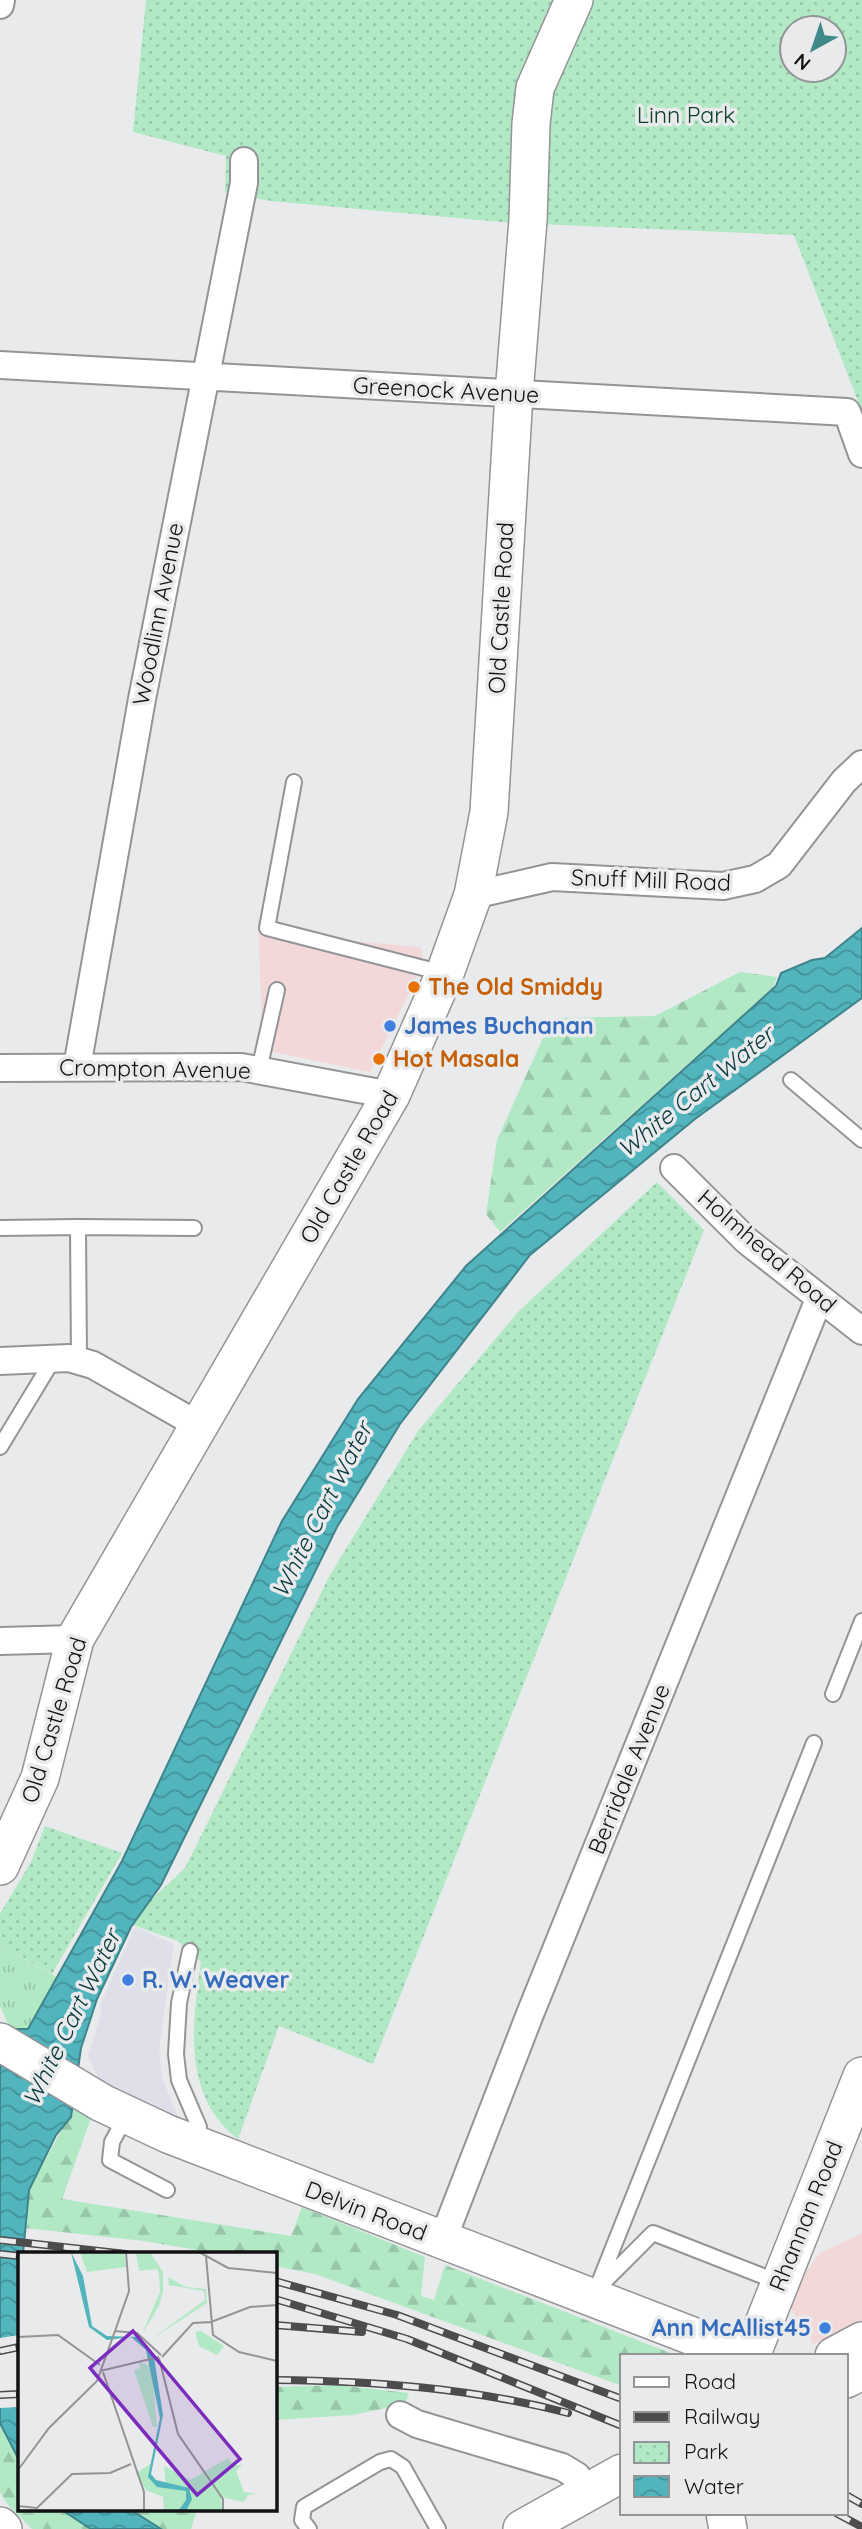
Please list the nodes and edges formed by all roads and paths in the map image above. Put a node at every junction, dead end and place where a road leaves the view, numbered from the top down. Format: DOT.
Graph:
graph roads {
  1 [pos="574,0"];
  2 [pos="244,161"];
  3 [pos="0,365"];
  4 [pos="204,377"];
  5 [pos="514,394"];
  6 [pos="862,454"];
  7 [pos="862,764"];
  8 [pos="294,782"];
  9 [pos="473,895"];
  10 [pos="445,973"];
  11 [pos="277,990"];
  12 [pos="77,1067"];
  13 [pos="0,1068"];
  14 [pos="259,1070"];
  15 [pos="791,1080"];
  16 [pos="391,1094"];
  17 [pos="862,1140"];
  18 [pos="674,1168"];
  19 [pos="0,1227"];
  20 [pos="78,1227"];
  21 [pos="194,1228"];
  22 [pos="819,1299"];
  23 [pos="862,1331"];
  24 [pos="66,1359"];
  25 [pos="0,1360"];
  26 [pos="200,1426"];
  27 [pos="0,1447"];
  28 [pos="862,1621"];
  29 [pos="75,1639"];
  30 [pos="0,1641"];
  31 [pos="833,1693"];
  32 [pos="814,1743"];
  33 [pos="0,1866"];
  34 [pos="190,1951"];
  35 [pos="2,2045"];
  36 [pos="862,2076"];
  37 [pos="114,2109"];
  38 [pos="193,2145"];
  39 [pos="167,2190"];
  40 [pos="443,2239"];
  41 [pos="779,2283"];
  42 [pos="595,2293"];
  43 [pos="862,2342"];
  44 [pos="739,2354"];
  45 [pos="752,2354"];
  46 [pos="838,2354"];
  47 [pos="400,2415"];
  48 [pos="620,2476"];
  49 [pos="605,2497"];
  50 [pos="309,2529"];
  51 [pos="438,2529"];
  52 [pos="522,2529"];
  53 [pos="573,2529"];
  1 -- 5 [label="street, Old Castle Road"];
  2 -- 4 [label="street, Woodlinn Avenue"];
  3 -- 4 [label="street, Greenock Avenue"];
  4 -- 5 [label="street, Greenock Avenue"];
  4 -- 12 [label="street, Woodlinn Avenue"];
  5 -- 6 [label="street, Greenock Avenue"];
  5 -- 9 [label="street, Old Castle Road"];
  7 -- 9 [label="street, Snuff Mill Road"];
  8 -- 10 [label="lane"];
  9 -- 10 [label="street, Old Castle Road"];
  10 -- 16 [label="street, Old Castle Road"];
  11 -- 14 [label="lane"];
  12 -- 13 [label="street, Crompton Avenue"];
  12 -- 14 [label="street, Crompton Avenue"];
  14 -- 16 [label="street, Crompton Avenue"];
  15 -- 17 [label="lane"];
  16 -- 26 [label="street, Old Castle Road"];
  18 -- 22 [label="street, Holmhead Road"];
  19 -- 20 [label="lane"];
  20 -- 21 [label="lane"];
  20 -- 24 [label="lane"];
  22 -- 23 [label="street, Holmhead Road"];
  22 -- 40 [label="street, Berridale Avenue"];
  24 -- 25 [label="street"];
  24 -- 26 [label="street"];
  24 -- 27 [label="lane"];
  26 -- 29 [label="street, Old Castle Road"];
  28 -- 31 [label="lane"];
  29 -- 30 [label="street"];
  29 -- 33 [label="street, Old Castle Road"];
  32 -- 42 [label="lane"];
  34 -- 38 [label="lane"];
  35 -- 37 [label="street, Delvin Road"];
  36 -- 41 [label="street, Rhannan Road"];
  37 -- 38 [label="street, Delvin Road"];
  37 -- 39 [label="lane"];
  38 -- 40 [label="street, Delvin Road"];
  40 -- 42 [label="street, Delvin Road"];
  41 -- 42 [label="lane"];
  41 -- 45 [label="street, Rhannan Road"];
  42 -- 44 [label="street, Delvin Road"];
  43 -- 46 [label="street"];
  47 -- 49 [label="street"];
  48 -- 49 [label="street"];
  49 -- 52 [label="street"];
  49 -- 53 [label="street"];
  50 -- 51 [label="lane"];
}
